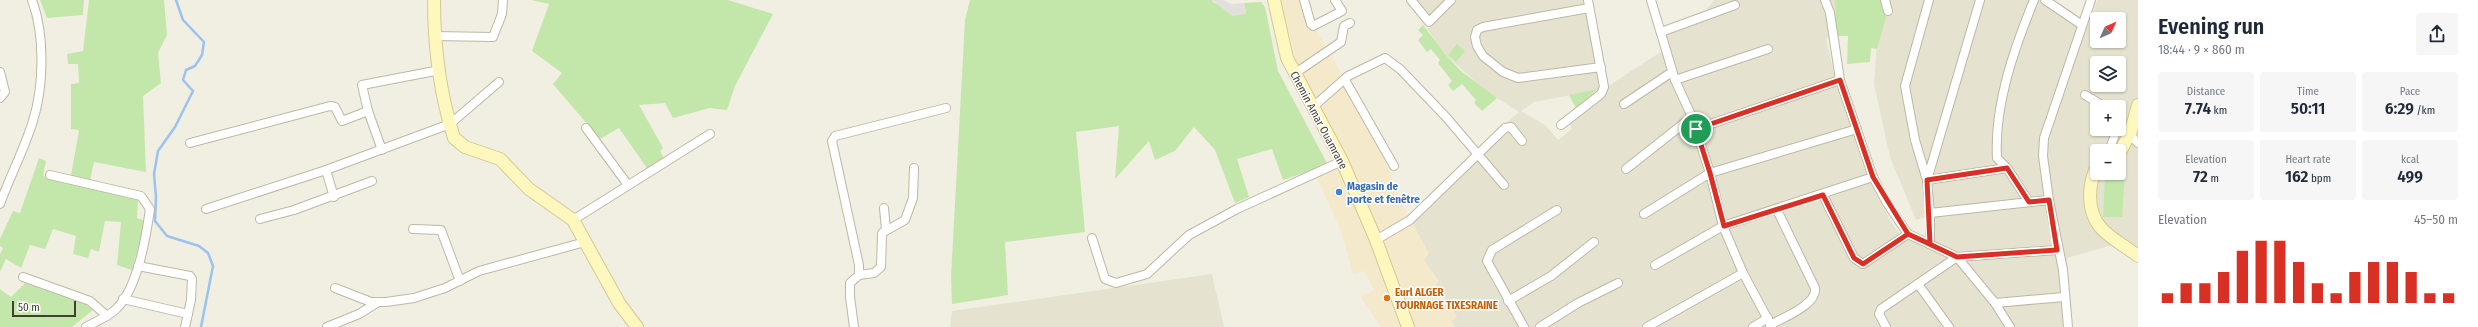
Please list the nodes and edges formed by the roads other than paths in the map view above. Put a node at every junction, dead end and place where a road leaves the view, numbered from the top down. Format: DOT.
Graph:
graph roads {
  1 [pos="32,0"];
  2 [pos="434,0"];
  3 [pos="503,0"];
  4 [pos="1274,0"];
  5 [pos="1304,0"];
  6 [pos="1336,0"];
  7 [pos="1411,0"];
  8 [pos="1450,0"];
  9 [pos="1651,0"];
  10 [pos="1825,0"];
  11 [pos="1885,0"];
  12 [pos="1929,0"];
  13 [pos="1980,0"];
  14 [pos="2034,0"];
  15 [pos="2045,0"];
  16 [pos="2091,0"];
  17 [pos="1589,4"];
  18 [pos="1735,5"];
  19 [pos="1888,11"];
  20 [pos="1350,23"];
  21 [pos="2082,25"];
  22 [pos="1661,32"];
  23 [pos="434,36"];
  24 [pos="1768,50"];
  25 [pos="1601,67"];
  26 [pos="440,70"];
  27 [pos="0,72"];
  28 [pos="1294,74"];
  29 [pos="1673,76"];
  30 [pos="1345,80"];
  31 [pos="1840,80"];
  32 [pos="499,82"];
  33 [pos="2085,96"];
  34 [pos="0,98"];
  35 [pos="2092,100"];
  36 [pos="1624,104"];
  37 [pos="2138,105"];
  38 [pos="1313,107"];
  39 [pos="946,108"];
  40 [pos="368,111"];
  41 [pos="1692,117"];
  42 [pos="450,124"];
  43 [pos="1561,125"];
  44 [pos="586,128"];
  45 [pos="1696,129"];
  46 [pos="1857,129"];
  47 [pos="2131,131"];
  48 [pos="710,134"];
  49 [pos="1522,141"];
  50 [pos="190,143"];
  51 [pos="2138,143"];
  52 [pos="2124,144"];
  53 [pos="382,150"];
  54 [pos="1476,154"];
  55 [pos="1342,161"];
  56 [pos="1394,166"];
  57 [pos="914,168"];
  58 [pos="2007,168"];
  59 [pos="1626,169"];
  60 [pos="326,170"];
  61 [pos="1710,173"];
  62 [pos="50,175"];
  63 [pos="1873,177"];
  64 [pos="1927,180"];
  65 [pos="2092,180"];
  66 [pos="372,181"];
  67 [pos="1504,185"];
  68 [pos="628,186"];
  69 [pos="1823,195"];
  70 [pos="334,196"];
  71 [pos="2049,200"];
  72 [pos="2029,202"];
  73 [pos="0,204"];
  74 [pos="884,208"];
  75 [pos="206,209"];
  76 [pos="1557,210"];
  77 [pos="1776,210"];
  78 [pos="1930,213"];
  79 [pos="1644,214"];
  80 [pos="260,219"];
  81 [pos="573,220"];
  82 [pos="1724,226"];
  83 [pos="413,229"];
  84 [pos="886,230"];
  85 [pos="1908,234"];
  86 [pos="1092,238"];
  87 [pos="1376,240"];
  88 [pos="585,242"];
  89 [pos="1594,242"];
  90 [pos="1930,244"];
  91 [pos="2057,250"];
  92 [pos="2138,256"];
  93 [pos="1957,257"];
  94 [pos="1655,265"];
  95 [pos="138,266"];
  96 [pos="1743,272"];
  97 [pos="859,275"];
  98 [pos="23,278"];
  99 [pos="460,281"];
  100 [pos="1618,283"];
  101 [pos="1918,284"];
  102 [pos="335,288"];
  103 [pos="2064,297"];
  104 [pos="123,300"];
  105 [pos="1508,300"];
  106 [pos="378,302"];
  107 [pos="1995,304"];
  108 [pos="188,314"];
  109 [pos="107,316"];
  110 [pos="1770,323"];
  111 [pos="86,327"];
  112 [pos="185,327"];
  113 [pos="327,327"];
  114 [pos="637,327"];
  115 [pos="854,327"];
  116 [pos="1408,327"];
  117 [pos="1524,327"];
  118 [pos="1540,327"];
  119 [pos="1647,327"];
  120 [pos="1753,327"];
  121 [pos="1886,327"];
  122 [pos="1949,327"];
  123 [pos="2010,327"];
  124 [pos="2068,327"];
  1 -- 73 [label="street"];
  2 -- 23 [label="street"];
  3 -- 23 [label="street"];
  4 -- 28 [label="street, Chemin Amar Ouamrane"];
  5 -- 6 [label="street"];
  7 -- 8 [label="street"];
  9 -- 22 [label="street"];
  10 -- 31 [label="street"];
  11 -- 19 [label="street"];
  12 -- 64 [label="street"];
  13 -- 64 [label="street"];
  14 -- 58 [label="street"];
  15 -- 21 [label="street"];
  16 -- 21 [label="street"];
  17 -- 25 [label="street"];
  17 -- 25 [label="street"];
  18 -- 22 [label="street"];
  20 -- 28 [label="street"];
  21 -- 71 [label="street"];
  22 -- 29 [label="street"];
  23 -- 26 [label="street"];
  24 -- 29 [label="street"];
  25 -- 43 [label="street"];
  26 -- 40 [label="street"];
  26 -- 42 [label="street"];
  27 -- 34 [label="street"];
  28 -- 38 [label="street, Chemin Amar Ouamrane"];
  29 -- 36 [label="street"];
  29 -- 41 [label="street"];
  30 -- 38 [label="street"];
  30 -- 54 [label="street"];
  30 -- 56 [label="street"];
  31 -- 45 [label="street"];
  31 -- 46 [label="street"];
  32 -- 42 [label="street"];
  33 -- 35 [label="street"];
  37 -- 47 [label="street"];
  38 -- 55 [label="street, Chemin Amar Ouamrane"];
  39 -- 97 [label="street"];
  40 -- 50 [label="street"];
  40 -- 53 [label="street"];
  41 -- 45 [label="street"];
  41 -- 59 [label="street"];
  42 -- 53 [label="street"];
  42 -- 81 [label="street"];
  44 -- 68 [label="street"];
  45 -- 61 [label="street"];
  46 -- 61 [label="street"];
  46 -- 63 [label="street"];
  47 -- 51 [label="street"];
  47 -- 52 [label="street"];
  48 -- 68 [label="street"];
  49 -- 54 [label="street"];
  53 -- 60 [label="street"];
  54 -- 67 [label="street"];
  54 -- 87 [label="street"];
  55 -- 86 [label="street"];
  55 -- 87 [label="street, Chemin Amar Ouamrane"];
  57 -- 84 [label="street"];
  58 -- 64 [label="street"];
  58 -- 72 [label="street"];
  60 -- 70 [label="street"];
  60 -- 75 [label="street"];
  61 -- 79 [label="street"];
  61 -- 82 [label="street"];
  62 -- 95 [label="street"];
  63 -- 69 [label="street"];
  63 -- 85 [label="street"];
  64 -- 78 [label="street"];
  65 -- 92 [label="street"];
  66 -- 70 [label="street"];
  68 -- 81 [label="street"];
  69 -- 77 [label="street"];
  69 -- 85 [label="street"];
  70 -- 80 [label="street"];
  71 -- 72 [label="street"];
  71 -- 91 [label="street"];
  72 -- 78 [label="street"];
  74 -- 84 [label="street"];
  76 -- 105 [label="street"];
  77 -- 82 [label="street"];
  77 -- 110 [label="street"];
  78 -- 90 [label="street"];
  81 -- 88 [label="street"];
  82 -- 94 [label="street"];
  82 -- 96 [label="street"];
  83 -- 99 [label="street"];
  84 -- 97 [label="street"];
  85 -- 90 [label="street"];
  87 -- 116 [label="street, Chemin Amar Ouamrane"];
  88 -- 99 [label="street"];
  88 -- 114 [label="street"];
  89 -- 105 [label="street"];
  90 -- 93 [label="street"];
  91 -- 93 [label="street"];
  91 -- 103 [label="street"];
  93 -- 101 [label="street"];
  93 -- 107 [label="street"];
  95 -- 104 [label="street"];
  95 -- 108 [label="street"];
  96 -- 110 [label="street"];
  96 -- 119 [label="street"];
  97 -- 115 [label="street"];
  98 -- 109 [label="street"];
  99 -- 106 [label="street"];
  100 -- 118 [label="street"];
  101 -- 121 [label="street"];
  101 -- 122 [label="street"];
  102 -- 106 [label="street"];
  103 -- 107 [label="street"];
  103 -- 124 [label="street"];
  104 -- 108 [label="street"];
  104 -- 109 [label="street"];
  105 -- 117 [label="street"];
  106 -- 113 [label="street"];
  107 -- 123 [label="street"];
  108 -- 112 [label="street"];
  109 -- 111 [label="street"];
  110 -- 120 [label="street"];
}
